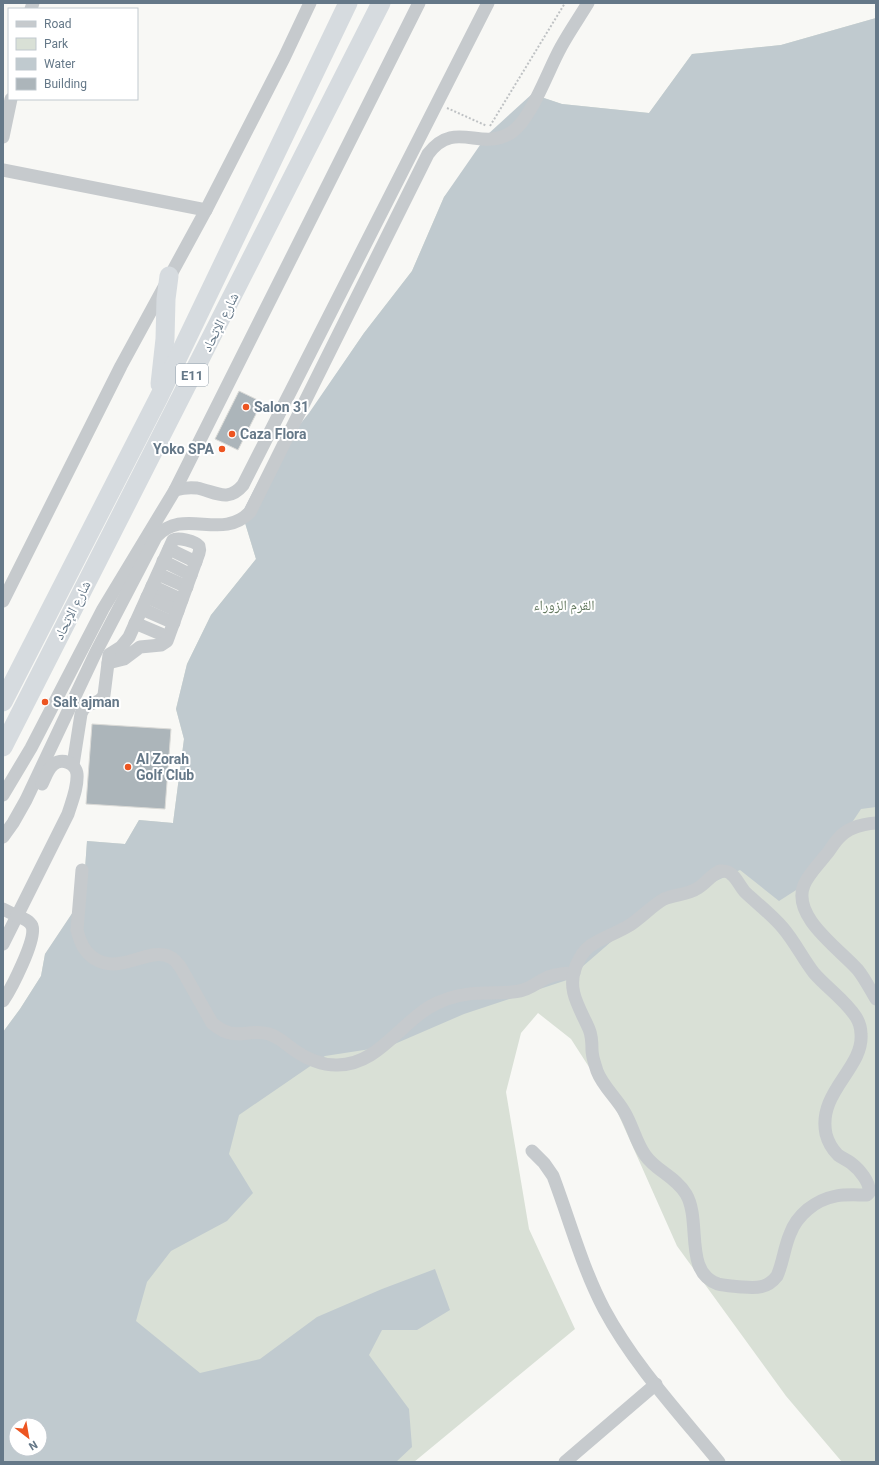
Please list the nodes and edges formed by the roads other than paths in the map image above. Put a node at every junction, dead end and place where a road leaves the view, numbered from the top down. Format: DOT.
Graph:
graph roads {
  1 [pos="310,3"];
  2 [pos="348,3"];
  3 [pos="381,3"];
  4 [pos="419,3"];
  5 [pos="488,3"];
  6 [pos="588,3"];
  7 [pos="11,100"];
  8 [pos="3,137"];
  9 [pos="3,170"];
  10 [pos="206,210"];
  11 [pos="169,276"];
  12 [pos="159,397"];
  13 [pos="184,473"];
  14 [pos="175,490"];
  15 [pos="207,491"];
  16 [pos="163,561"];
  17 [pos="158,574"];
  18 [pos="189,581"];
  19 [pos="147,597"];
  20 [pos="3,600"];
  21 [pos="103,609"];
  22 [pos="178,611"];
  23 [pos="135,623"];
  24 [pos="110,625"];
  25 [pos="129,637"];
  26 [pos="168,637"];
  27 [pos="157,646"];
  28 [pos="96,652"];
  29 [pos="80,655"];
  30 [pos="109,656"];
  31 [pos="3,702"];
  32 [pos="3,747"];
  33 [pos="73,766"];
  34 [pos="3,795"];
  35 [pos="25,817"];
  36 [pos="876,823"];
  37 [pos="3,837"];
  38 [pos="82,870"];
  39 [pos="3,909"];
  40 [pos="17,916"];
  41 [pos="3,944"];
  42 [pos="574,973"];
  43 [pos="876,999"];
  44 [pos="3,1001"];
  45 [pos="532,1151"];
  46 [pos="872,1198"];
  47 [pos="656,1384"];
  48 [pos="565,1462"];
  49 [pos="719,1462"];
  1 -- 10 [label="street"];
  2 -- 12 [label="highway, شارع الإتحاد / E11"];
  3 -- 32 [label="highway, شارع الإتحاد / E11"];
  4 -- 13 [label="street"];
  5 -- 15 [label="street"];
  6 -- 24 [label="street"];
  7 -- 8 [label="street"];
  9 -- 10 [label="street"];
  10 -- 11 [label="street"];
  11 -- 12 [label="highway"];
  11 -- 20 [label="street"];
  12 -- 31 [label="highway, شارع الإتحاد / E11"];
  13 -- 14 [label="street"];
  13 -- 15 [label="street"];
  14 -- 15 [label="street"];
  14 -- 21 [label="street"];
  16 -- 17 [label="street"];
  16 -- 18 [label="street"];
  16 -- 18 [label="street"];
  17 -- 18 [label="street"];
  17 -- 19 [label="street"];
  18 -- 22 [label="street"];
  19 -- 22 [label="street"];
  19 -- 22 [label="street"];
  19 -- 23 [label="street"];
  21 -- 24 [label="street"];
  21 -- 29 [label="street"];
  22 -- 26 [label="street"];
  23 -- 25 [label="street"];
  23 -- 26 [label="street"];
  24 -- 28 [label="street"];
  24 -- 30 [label="street"];
  25 -- 27 [label="street"];
  25 -- 30 [label="street"];
  26 -- 27 [label="street"];
  27 -- 30 [label="street"];
  28 -- 29 [label="street"];
  28 -- 30 [label="street"];
  28 -- 37 [label="street"];
  29 -- 34 [label="street"];
  30 -- 33 [label="street"];
  33 -- 35 [label="street"];
  33 -- 40 [label="street"];
  36 -- 43 [label="street"];
  38 -- 42 [label="street"];
  39 -- 40 [label="street"];
  40 -- 41 [label="street"];
  40 -- 44 [label="street"];
  42 -- 46 [label="street"];
  42 -- 46 [label="street"];
  45 -- 47 [label="street"];
  47 -- 48 [label="street"];
  47 -- 49 [label="street"];
}
